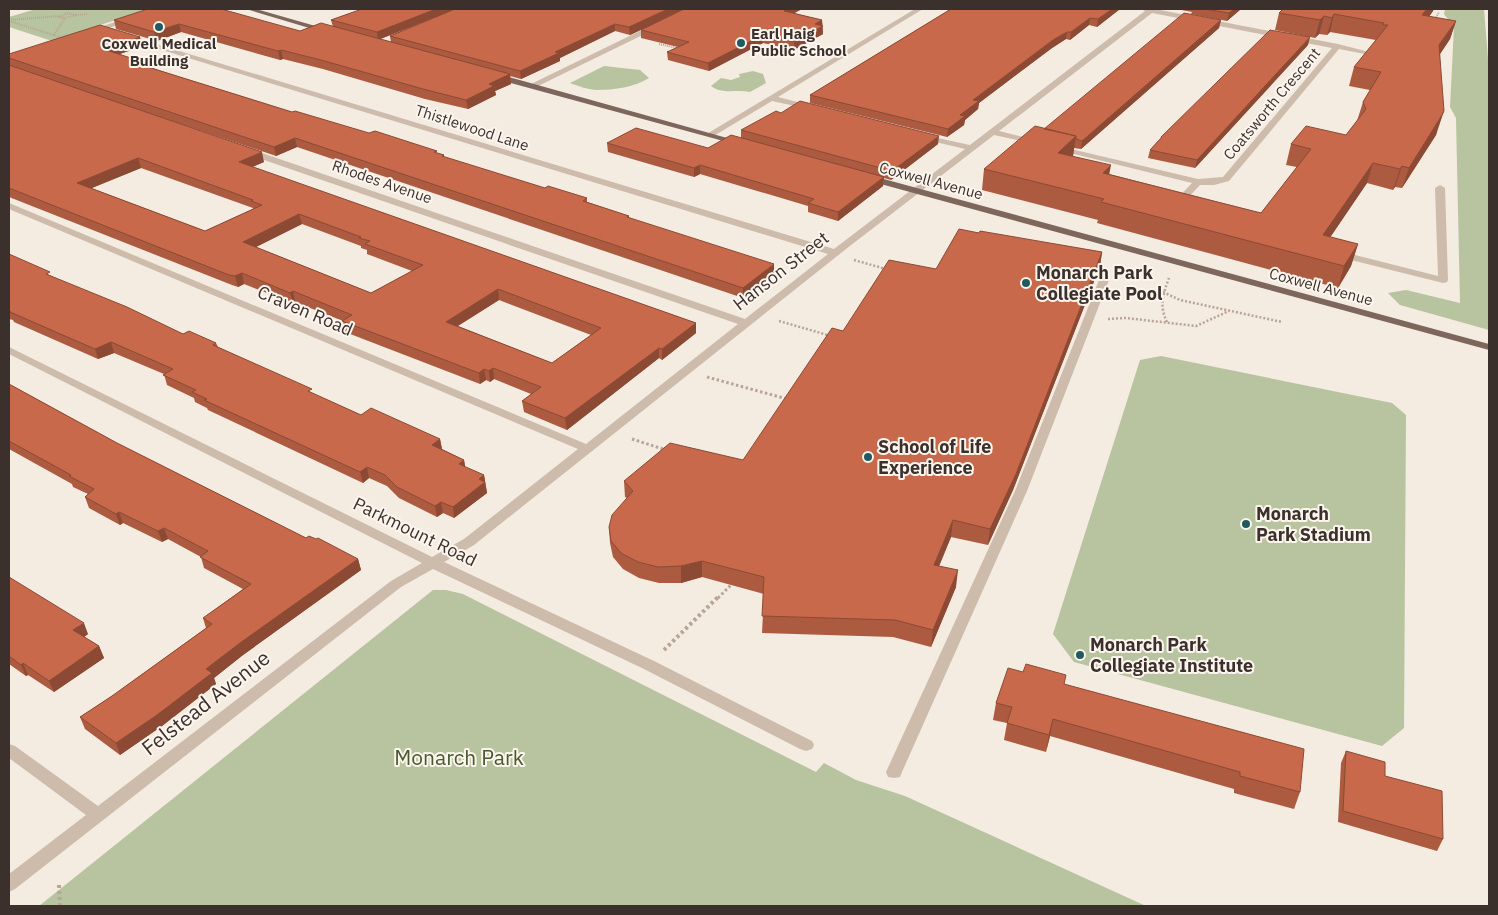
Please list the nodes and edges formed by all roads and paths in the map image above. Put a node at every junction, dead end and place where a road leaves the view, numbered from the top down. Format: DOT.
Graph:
graph roads {
  1 [pos="72,9"];
  2 [pos="159,9"];
  3 [pos="249,9"];
  4 [pos="920,9"];
  5 [pos="1142,9"];
  6 [pos="1151,10"];
  7 [pos="1439,12"];
  8 [pos="69,13"];
  9 [pos="59,16"];
  10 [pos="65,18"];
  11 [pos="9,21"];
  12 [pos="666,21"];
  13 [pos="1431,27"];
  14 [pos="100,28"];
  15 [pos="82,34"];
  16 [pos="341,34"];
  17 [pos="54,35"];
  18 [pos="63,38"];
  19 [pos="654,42"];
  20 [pos="1338,46"];
  21 [pos="681,49"];
  22 [pos="1365,52"];
  23 [pos="483,73"];
  24 [pos="531,86"];
  25 [pos="772,98"];
  26 [pos="819,110"];
  27 [pos="993,132"];
  28 [pos="912,133"];
  29 [pos="709,135"];
  30 [pos="747,145"];
  31 [pos="237,148"];
  32 [pos="972,148"];
  33 [pos="860,176"];
  34 [pos="1198,182"];
  35 [pos="1440,188"];
  36 [pos="916,191"];
  37 [pos="1182,199"];
  38 [pos="9,206"];
  39 [pos="836,252"];
  40 [pos="1351,257"];
  41 [pos="848,259"];
  42 [pos="888,270"];
  43 [pos="1171,273"];
  44 [pos="1104,280"];
  45 [pos="1163,292"];
  46 [pos="1229,311"];
  47 [pos="774,319"];
  48 [pos="1089,320"];
  49 [pos="1167,322"];
  50 [pos="1282,322"];
  51 [pos="746,323"];
  52 [pos="838,337"];
  53 [pos="1489,347"];
  54 [pos="9,350"];
  55 [pos="704,376"];
  56 [pos="793,400"];
  57 [pos="626,437"];
  58 [pos="588,449"];
  59 [pos="668,451"];
  60 [pos="434,563"];
  61 [pos="731,585"];
  62 [pos="649,665"];
  63 [pos="806,745"];
  64 [pos="9,750"];
  65 [pos="894,772"];
  66 [pos="98,815"];
  67 [pos="9,884"];
  68 [pos="59,885"];
  69 [pos="60,906"];
  1 -- 8 [label="path"];
  2 -- 14 [label="street"];
  3 -- 16 [label="main road"];
  4 -- 25 [label="street"];
  5 -- 6 [label="street"];
  6 -- 20 [label="street"];
  6 -- 27 [label="street, Hanson Street"];
  7 -- 13 [label="path"];
  8 -- 9 [label="path"];
  8 -- 10 [label="path"];
  9 -- 10 [label="path"];
  9 -- 11 [label="path"];
  10 -- 17 [label="path"];
  11 -- 17 [label="path"];
  12 -- 24 [label="street"];
  14 -- 15 [label="street"];
  14 -- 39 [label="street, Thistlewood Lane"];
  17 -- 18 [label="path"];
  19 -- 21 [label="path"];
  20 -- 22 [label="street"];
  20 -- 34 [label="street, Coatsworth Crescent"];
  23 -- 24 [label="main road"];
  24 -- 29 [label="main road"];
  25 -- 26 [label="street"];
  25 -- 29 [label="street"];
  27 -- 32 [label="street, Hanson Street"];
  27 -- 34 [label="street, Coatsworth Crescent"];
  28 -- 32 [label="street"];
  29 -- 30 [label="main road"];
  31 -- 51 [label="street, Rhodes Avenue"];
  32 -- 36 [label="street, Hanson Street"];
  33 -- 36 [label="main road, Coxwell Avenue"];
  34 -- 37 [label="street"];
  35 -- 40 [label="street"];
  36 -- 39 [label="street, Hanson Street"];
  36 -- 53 [label="main road, Coxwell Avenue"];
  38 -- 58 [label="street, Craven Road"];
  39 -- 51 [label="street, Hanson Street"];
  41 -- 42 [label="path"];
  43 -- 45 [label="path"];
  44 -- 48 [label="street"];
  45 -- 46 [label="path"];
  45 -- 49 [label="path"];
  46 -- 49 [label="path"];
  46 -- 50 [label="path"];
  47 -- 52 [label="path"];
  48 -- 49 [label="path"];
  48 -- 65 [label="street"];
  51 -- 58 [label="street, Hanson Street"];
  54 -- 60 [label="street, Parkmount Road"];
  55 -- 56 [label="path"];
  57 -- 59 [label="path"];
  58 -- 60 [label="street, Hanson Street"];
  60 -- 62 [label="street, Parkmount Road"];
  60 -- 66 [label="street, Felstead Avenue"];
  61 -- 62 [label="path"];
  62 -- 63 [label="street, Parkmount Road"];
  64 -- 66 [label="street"];
  66 -- 67 [label="street, Felstead Avenue"];
  68 -- 69 [label="path"];
}
